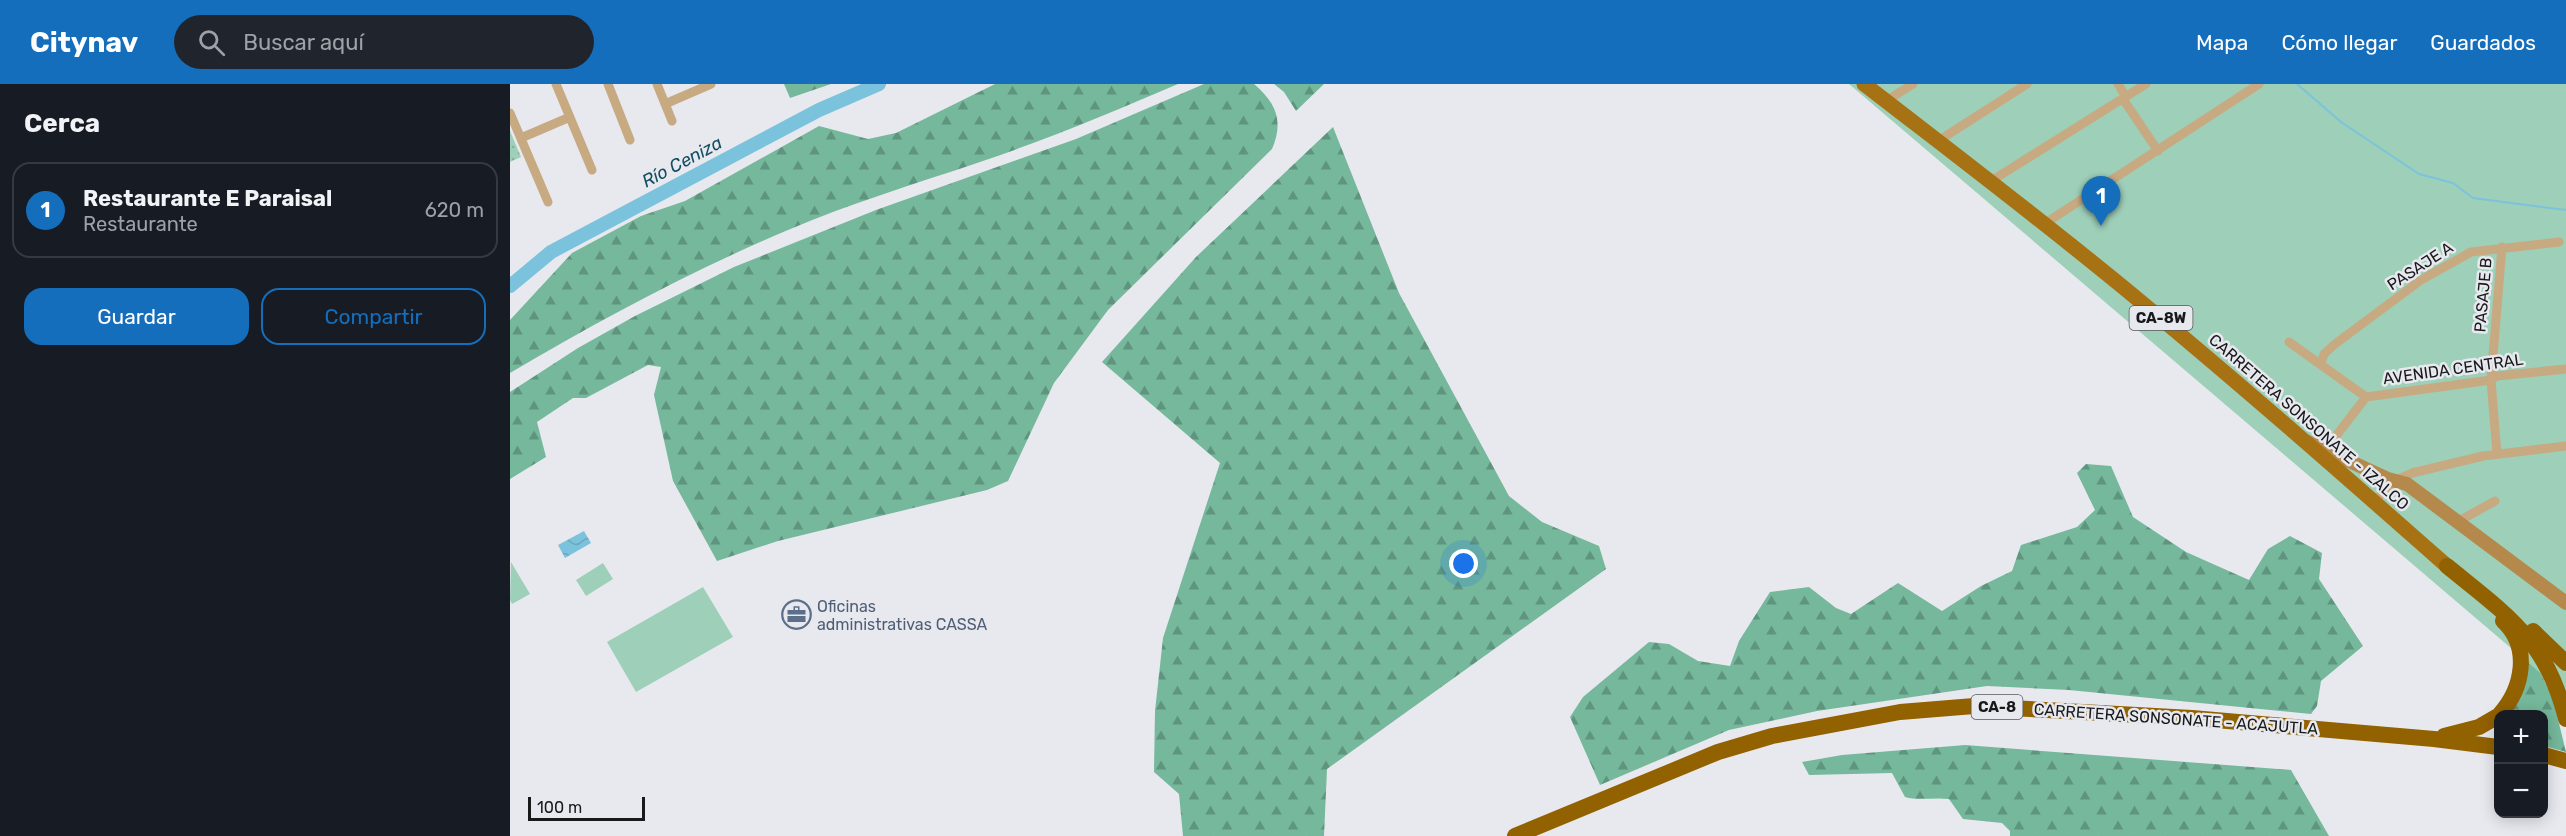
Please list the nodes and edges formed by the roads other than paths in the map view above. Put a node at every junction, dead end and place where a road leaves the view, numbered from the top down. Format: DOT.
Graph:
graph roads {
  1 [pos="556,84"];
  2 [pos="608,84"];
  3 [pos="657,84"];
  4 [pos="709,84"];
  5 [pos="1864,84"];
  6 [pos="1913,84"];
  7 [pos="2027,84"];
  8 [pos="2118,84"];
  9 [pos="2146,84"];
  10 [pos="2259,84"];
  11 [pos="2125,98"];
  12 [pos="1886,101"];
  13 [pos="665,104"];
  14 [pos="511,117"];
  15 [pos="570,117"];
  16 [pos="672,121"];
  17 [pos="521,138"];
  18 [pos="630,140"];
  19 [pos="1938,141"];
  20 [pos="2158,151"];
  21 [pos="592,170"];
  22 [pos="1991,181"];
  23 [pos="548,202"];
  24 [pos="2044,224"];
  25 [pos="2559,242"];
  26 [pos="2502,247"];
  27 [pos="2289,342"];
  28 [pos="2321,364"];
  29 [pos="2566,369"];
  30 [pos="2491,380"];
  31 [pos="2366,397"];
  32 [pos="2306,441"];
  33 [pos="2566,446"];
  34 [pos="2326,449"];
  35 [pos="2497,454"];
  36 [pos="2394,481"];
  37 [pos="2495,501"];
  38 [pos="2374,502"];
  39 [pos="2457,522"];
  40 [pos="2446,566"];
  41 [pos="2566,603"];
  42 [pos="2566,663"];
  43 [pos="2503,710"];
  44 [pos="2494,718"];
  45 [pos="2566,719"];
  46 [pos="2434,739"];
  47 [pos="2494,746"];
  48 [pos="2494,756"];
  49 [pos="2548,756"];
  50 [pos="2566,760"];
  51 [pos="2548,767"];
  52 [pos="2566,770"];
  53 [pos="1515,836"];
  54 [pos="1538,836"];
  1 -- 15 [label="street"];
  2 -- 18 [label="street"];
  3 -- 13 [label="street"];
  4 -- 13 [label="street"];
  5 -- 12 [label="main road, CARRETERA SONSONATE - IZALCO / CA-8W"];
  6 -- 12 [label="street"];
  7 -- 19 [label="street"];
  8 -- 11 [label="street"];
  9 -- 11 [label="street"];
  10 -- 20 [label="street"];
  11 -- 20 [label="street"];
  11 -- 22 [label="street"];
  12 -- 19 [label="main road, CARRETERA SONSONATE - IZALCO / CA-8W"];
  13 -- 16 [label="street"];
  14 -- 17 [label="street"];
  15 -- 17 [label="street"];
  15 -- 21 [label="street"];
  17 -- 23 [label="street"];
  19 -- 22 [label="main road, CARRETERA SONSONATE - IZALCO / CA-8W"];
  20 -- 24 [label="street"];
  22 -- 24 [label="main road, CARRETERA SONSONATE - IZALCO / CA-8W"];
  24 -- 32 [label="main road, CARRETERA SONSONATE - IZALCO / CA-8W"];
  25 -- 26 [label="street, PASAJE A"];
  26 -- 28 [label="street, PASAJE A"];
  26 -- 30 [label="street, PASAJE B"];
  27 -- 28 [label="street, AVENIDA CENTRAL"];
  28 -- 31 [label="street, AVENIDA CENTRAL"];
  29 -- 30 [label="street, AVENIDA CENTRAL"];
  30 -- 31 [label="street, AVENIDA CENTRAL"];
  30 -- 35 [label="street, PASAJE B"];
  31 -- 34 [label="street"];
  32 -- 34 [label="street"];
  32 -- 38 [label="main road, CARRETERA SONSONATE - IZALCO / CA-8W"];
  33 -- 35 [label="street"];
  34 -- 36 [label="street"];
  35 -- 36 [label="street"];
  36 -- 38 [label="street"];
  36 -- 39 [label="street"];
  37 -- 39 [label="street"];
  38 -- 40 [label="main road, CARRETERA SONSONATE - IZALCO / CA-8W"];
  39 -- 41 [label="street"];
  40 -- 42 [label="highway"];
  40 -- 43 [label="highway"];
  40 -- 45 [label="highway"];
  44 -- 46 [label="highway"];
  46 -- 47 [label="highway, CARRETERA SONSONATE - ACAJUTLA / CA-8"];
  46 -- 53 [label="highway, CARRETERA SONSONATE - ACAJUTLA / CA-8"];
  48 -- 54 [label="highway, CA-8"];
  49 -- 50 [label="highway"];
  51 -- 52 [label="highway"];
}
